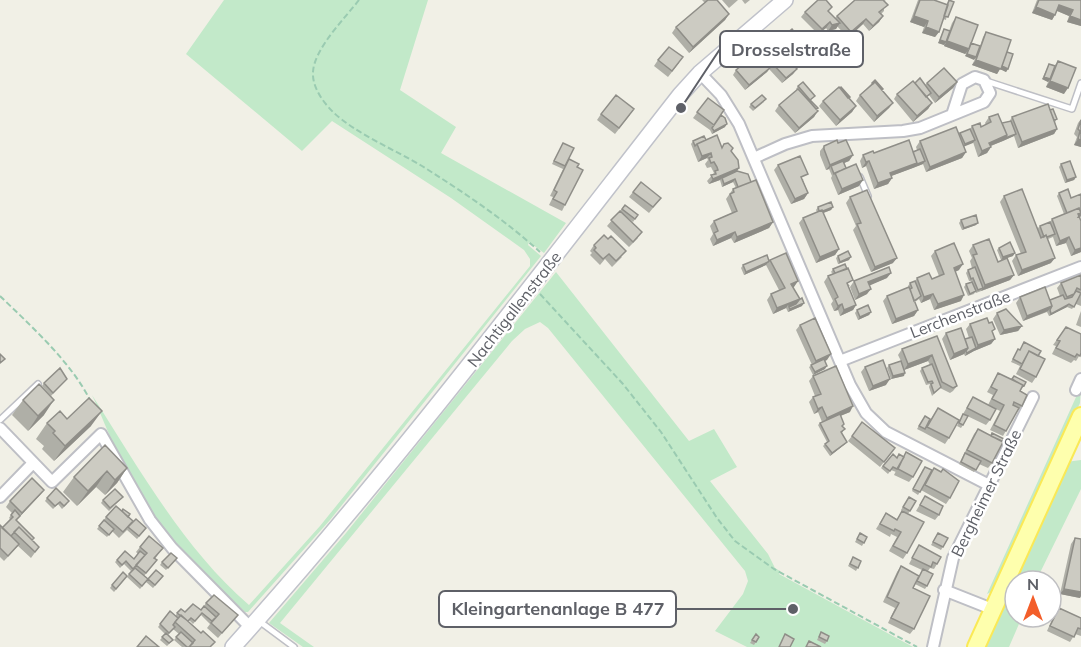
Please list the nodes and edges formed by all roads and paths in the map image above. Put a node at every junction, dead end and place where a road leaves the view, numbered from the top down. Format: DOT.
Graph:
graph roads {
  1 [pos="359,0"];
  2 [pos="785,0"];
  3 [pos="700,73"];
  4 [pos="984,81"];
  5 [pos="1081,83"];
  6 [pos="952,115"];
  7 [pos="843,134"];
  8 [pos="847,145"];
  9 [pos="754,158"];
  10 [pos="856,167"];
  11 [pos="870,200"];
  12 [pos="551,262"];
  13 [pos="1081,267"];
  14 [pos="532,286"];
  15 [pos="0,296"];
  16 [pos="840,361"];
  17 [pos="1081,379"];
  18 [pos="38,384"];
  19 [pos="1076,390"];
  20 [pos="1033,398"];
  21 [pos="92,405"];
  22 [pos="1081,416"];
  23 [pos="0,420"];
  24 [pos="0,428"];
  25 [pos="33,463"];
  26 [pos="989,485"];
  27 [pos="0,497"];
  28 [pos="944,590"];
  29 [pos="993,609"];
  30 [pos="254,624"];
  31 [pos="233,647"];
  32 [pos="294,647"];
  33 [pos="916,647"];
  34 [pos="933,647"];
  35 [pos="976,647"];
  1 -- 12 [label="path"];
  2 -- 3 [label="main road, Nachtigallenstraße"];
  3 -- 9 [label="street"];
  3 -- 12 [label="main road, Nachtigallenstraße"];
  4 -- 5 [label="lane"];
  4 -- 6 [label="street"];
  4 -- 6 [label="street"];
  6 -- 7 [label="street"];
  7 -- 8 [label="lane"];
  7 -- 9 [label="street"];
  9 -- 16 [label="street"];
  10 -- 11 [label="lane"];
  12 -- 14 [label="main road, Nachtigallenstraße"];
  13 -- 16 [label="street, Lerchenstraße"];
  14 -- 30 [label="main road, Nachtigallenstraße"];
  14 -- 33 [label="path"];
  15 -- 21 [label="path"];
  16 -- 26 [label="street"];
  17 -- 19 [label="street"];
  18 -- 23 [label="lane"];
  20 -- 26 [label="street, Bergheimer Straße"];
  22 -- 29 [label="main road"];
  24 -- 25 [label="street"];
  25 -- 27 [label="street"];
  25 -- 30 [label="street"];
  26 -- 28 [label="street, Bergheimer Straße"];
  28 -- 29 [label="street"];
  28 -- 34 [label="street, Bergheimer Straße"];
  29 -- 35 [label="main road"];
  30 -- 31 [label="main road, Nachtigallenstraße"];
  30 -- 32 [label="lane"];
}
